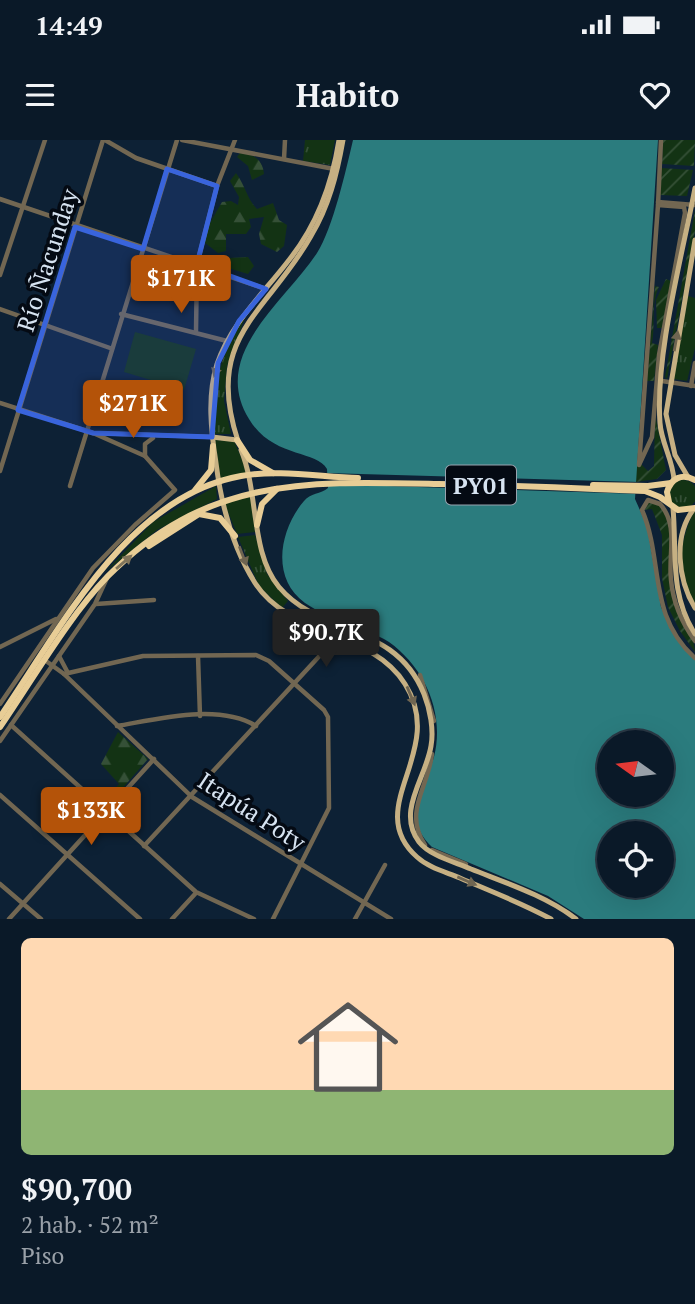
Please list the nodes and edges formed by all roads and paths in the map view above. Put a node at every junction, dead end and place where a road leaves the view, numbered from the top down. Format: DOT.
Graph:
graph roads {
  1 [pos="45,140"];
  2 [pos="104,140"];
  3 [pos="180,140"];
  4 [pos="235,140"];
  5 [pos="285,140"];
  6 [pos="341,140"];
  7 [pos="661,140"];
  8 [pos="234,148"];
  9 [pos="284,159"];
  10 [pos="167,169"];
  11 [pos="334,169"];
  12 [pos="217,186"];
  13 [pos="695,188"];
  14 [pos="0,199"];
  15 [pos="658,204"];
  16 [pos="693,205"];
  17 [pos="23,207"];
  18 [pos="75,227"];
  19 [pos="695,240"];
  20 [pos="143,249"];
  21 [pos="197,264"];
  22 [pos="0,274"];
  23 [pos="266,289"];
  24 [pos="685,293"];
  25 [pos="695,295"];
  26 [pos="0,309"];
  27 [pos="121,314"];
  28 [pos="44,324"];
  29 [pos="196,331"];
  30 [pos="227,341"];
  31 [pos="110,348"];
  32 [pos="695,363"];
  33 [pos="665,382"];
  34 [pos="693,386"];
  35 [pos="0,403"];
  36 [pos="18,410"];
  37 [pos="84,432"];
  38 [pos="93,433"];
  39 [pos="155,437"];
  40 [pos="212,438"];
  41 [pos="237,440"];
  42 [pos="214,446"];
  43 [pos="145,456"];
  44 [pos="2,459"];
  45 [pos="0,471"];
  46 [pos="250,475"];
  47 [pos="280,475"];
  48 [pos="692,478"];
  49 [pos="322,480"];
  50 [pos="673,481"];
  51 [pos="218,483"];
  52 [pos="289,485"];
  53 [pos="70,486"];
  54 [pos="639,488"];
  55 [pos="253,493"];
  56 [pos="188,495"];
  57 [pos="221,502"];
  58 [pos="671,505"];
  59 [pos="694,509"];
  60 [pos="257,526"];
  61 [pos="235,536"];
  62 [pos="141,548"];
  63 [pos="108,576"];
  64 [pos="154,600"];
  65 [pos="95,604"];
  66 [pos="695,608"];
  67 [pos="68,618"];
  68 [pos="57,619"];
  69 [pos="70,633"];
  70 [pos="695,634"];
  71 [pos="337,637"];
  72 [pos="695,641"];
  73 [pos="1,644"];
  74 [pos="59,656"];
  75 [pos="198,656"];
  76 [pos="695,658"];
  77 [pos="49,663"];
  78 [pos="66,673"];
  79 [pos="420,675"];
  80 [pos="296,684"];
  81 [pos="0,704"];
  82 [pos="200,716"];
  83 [pos="0,717"];
  84 [pos="11,724"];
  85 [pos="0,726"];
  86 [pos="117,726"];
  87 [pos="256,726"];
  88 [pos="0,741"];
  89 [pos="153,759"];
  90 [pos="0,795"];
  91 [pos="192,797"];
  92 [pos="106,811"];
  93 [pos="144,846"];
  94 [pos="68,853"];
  95 [pos="299,862"];
  96 [pos="385,865"];
  97 [pos="0,884"];
  98 [pos="195,894"];
  99 [pos="21,903"];
  100 [pos="364,903"];
  101 [pos="9,919"];
  102 [pos="41,919"];
  103 [pos="140,919"];
  104 [pos="172,919"];
  105 [pos="254,919"];
  106 [pos="272,919"];
  107 [pos="355,919"];
  108 [pos="391,919"];
  109 [pos="551,919"];
  110 [pos="577,919"];
  1 -- 17 [label="street"];
  2 -- 10 [label="street"];
  2 -- 18 [label="street, Río Ñacunday"];
  3 -- 8 [label="street"];
  3 -- 10 [label="street"];
  4 -- 8 [label="street"];
  5 -- 9 [label="street"];
  6 -- 11 [label="main road"];
  6 -- 41 [label="main road"];
  7 -- 15 [label="street"];
  8 -- 9 [label="street"];
  8 -- 12 [label="street"];
  9 -- 11 [label="street"];
  10 -- 12 [label="street"];
  10 -- 20 [label="street"];
  11 -- 23 [label="main road"];
  12 -- 21 [label="street"];
  13 -- 16 [label="main road"];
  14 -- 17 [label="street"];
  15 -- 15 [label="street"];
  15 -- 16 [label="street"];
  16 -- 33 [label="main road"];
  17 -- 18 [label="street"];
  17 -- 22 [label="street"];
  18 -- 20 [label="street"];
  18 -- 28 [label="street, Río Ñacunday"];
  19 -- 24 [label="main road"];
  20 -- 21 [label="street"];
  20 -- 27 [label="street"];
  21 -- 23 [label="street"];
  21 -- 29 [label="street"];
  23 -- 30 [label="main road"];
  24 -- 25 [label="street"];
  33 -- 24 [label="main road, one-way"];
  26 -- 28 [label="street"];
  27 -- 29 [label="street"];
  27 -- 31 [label="street"];
  28 -- 31 [label="street"];
  28 -- 36 [label="street, Río Ñacunday"];
  29 -- 30 [label="street"];
  30 -- 40 [label="main road, one-way"];
  31 -- 37 [label="street"];
  32 -- 34 [label="street"];
  33 -- 34 [label="street"];
  33 -- 48 [label="main road"];
  33 -- 50 [label="main road"];
  35 -- 36 [label="street"];
  36 -- 37 [label="street"];
  36 -- 44 [label="street, Río Ñacunday"];
  37 -- 38 [label="street"];
  37 -- 53 [label="street"];
  38 -- 39 [label="street"];
  38 -- 43 [label="street"];
  39 -- 40 [label="street"];
  39 -- 43 [label="street"];
  40 -- 41 [label="main road"];
  40 -- 42 [label="main road"];
  41 -- 46 [label="main road"];
  41 -- 47 [label="highway"];
  42 -- 51 [label="main road"];
  42 -- 56 [label="highway"];
  43 -- 68 [label="street"];
  44 -- 45 [label="street, Río Ñacunday"];
  46 -- 47 [label="highway, PY01"];
  46 -- 51 [label="highway, PY01"];
  46 -- 55 [label="main road"];
  47 -- 49 [label="highway, PY01"];
  48 -- 50 [label="highway, PY01"];
  49 -- 52 [label="highway, PY01"];
  49 -- 54 [label="highway, PY01"];
  50 -- 54 [label="highway, PY01"];
  50 -- 58 [label="highway"];
  51 -- 56 [label="highway, PY01"];
  51 -- 57 [label="main road"];
  52 -- 55 [label="highway, PY01"];
  52 -- 60 [label="highway"];
  54 -- 58 [label="highway, PY01"];
  55 -- 57 [label="highway, PY01"];
  55 -- 60 [label="main road"];
  56 -- 67 [label="highway, PY01"];
  57 -- 61 [label="main road"];
  57 -- 62 [label="highway, PY01"];
  58 -- 59 [label="highway, PY01"];
  58 -- 70 [label="main road"];
  59 -- 66 [label="main road"];
  60 -- 110 [label="main road"];
  61 -- 62 [label="highway"];
  61 -- 71 [label="main road, one-way"];
  63 -- 62 [label="highway, PY01, one-way"];
  63 -- 65 [label="street"];
  63 -- 69 [label="highway, PY01"];
  64 -- 65 [label="street"];
  65 -- 69 [label="street"];
  67 -- 68 [label="street"];
  67 -- 83 [label="highway, PY01"];
  68 -- 73 [label="street"];
  68 -- 81 [label="street"];
  69 -- 74 [label="street"];
  69 -- 77 [label="highway, PY01"];
  71 -- 80 [label="street"];
  71 -- 109 [label="main road, one-way"];
  72 -- 76 [label="street"];
  74 -- 77 [label="street"];
  74 -- 78 [label="street"];
  75 -- 78 [label="street"];
  75 -- 80 [label="street"];
  75 -- 82 [label="street"];
  77 -- 78 [label="street, Itapúa Poty"];
  77 -- 84 [label="street"];
  77 -- 85 [label="highway, PY01"];
  78 -- 86 [label="street, Itapúa Poty"];
  79 -- 110 [label="street"];
  80 -- 87 [label="street"];
  80 -- 95 [label="street"];
  82 -- 86 [label="street"];
  82 -- 87 [label="street"];
  84 -- 88 [label="street"];
  84 -- 92 [label="street"];
  86 -- 89 [label="street, Itapúa Poty"];
  87 -- 91 [label="street"];
  89 -- 91 [label="street, Itapúa Poty"];
  89 -- 92 [label="street"];
  90 -- 94 [label="street"];
  91 -- 93 [label="street"];
  91 -- 95 [label="street, Itapúa Poty"];
  92 -- 93 [label="street"];
  92 -- 94 [label="street"];
  93 -- 98 [label="street"];
  94 -- 99 [label="street"];
  94 -- 103 [label="street"];
  95 -- 100 [label="street, Itapúa Poty"];
  95 -- 106 [label="street"];
  96 -- 100 [label="street"];
  97 -- 99 [label="street"];
  98 -- 104 [label="street"];
  98 -- 105 [label="street"];
  99 -- 101 [label="street"];
  99 -- 102 [label="street"];
  100 -- 107 [label="street"];
  100 -- 108 [label="street, Itapúa Poty"];
}
